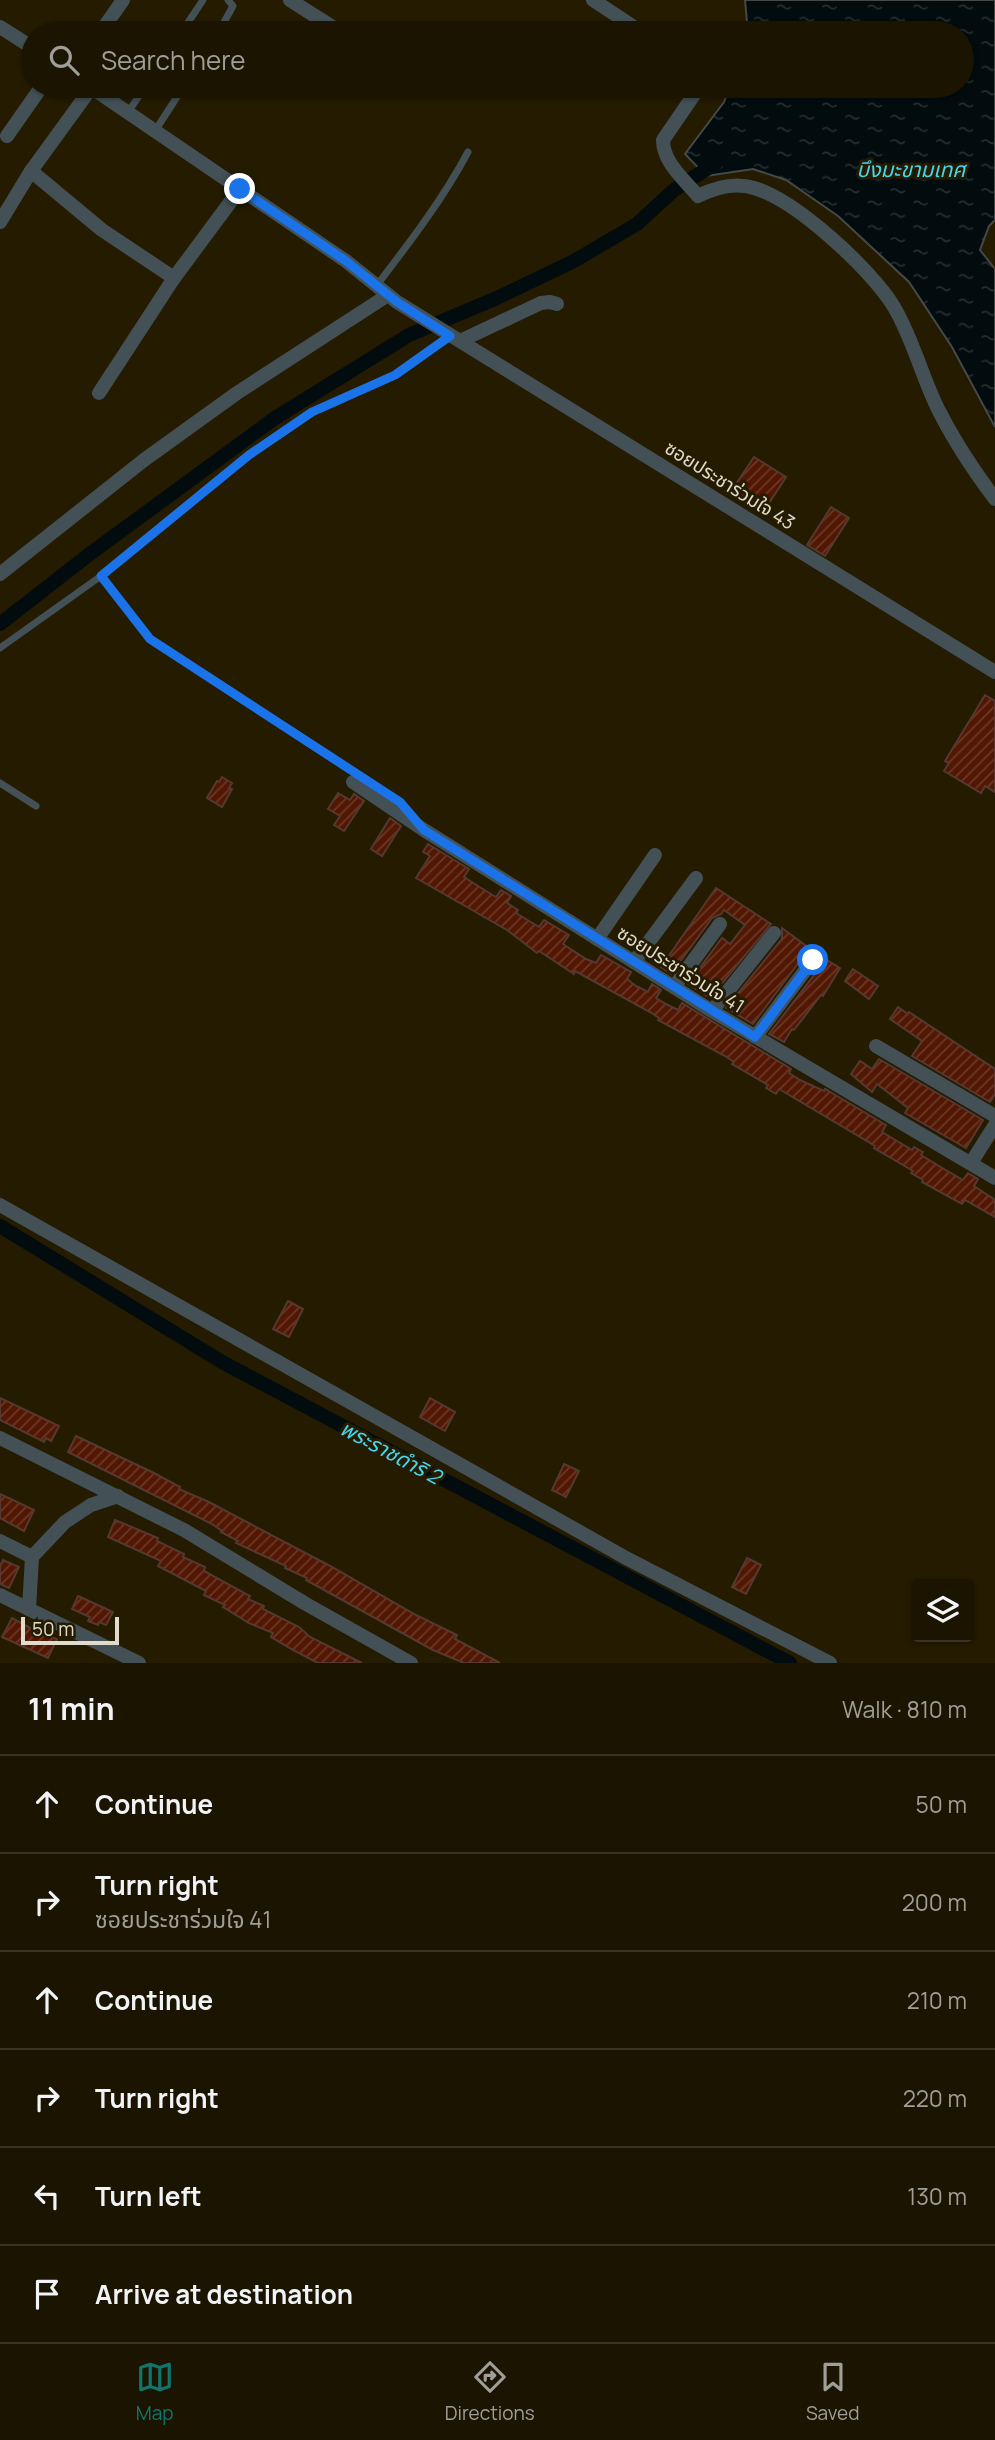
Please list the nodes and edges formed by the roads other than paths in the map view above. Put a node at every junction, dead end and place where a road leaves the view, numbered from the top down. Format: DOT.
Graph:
graph roads {
  1 [pos="123,0"];
  2 [pos="203,0"];
  3 [pos="228,0"];
  4 [pos="290,0"];
  5 [pos="593,0"];
  6 [pos="108,21"];
  7 [pos="189,21"];
  8 [pos="226,21"];
  9 [pos="323,21"];
  10 [pos="625,21"];
  11 [pos="0,27"];
  12 [pos="21,40"];
  13 [pos="34,98"];
  14 [pos="82,98"];
  15 [pos="107,98"];
  16 [pos="138,98"];
  17 [pos="176,98"];
  18 [pos="692,98"];
  19 [pos="128,112"];
  20 [pos="155,131"];
  21 [pos="7,136"];
  22 [pos="468,152"];
  23 [pos="31,171"];
  24 [pos="240,189"];
  25 [pos="0,222"];
  26 [pos="174,278"];
  27 [pos="387,294"];
  28 [pos="557,304"];
  29 [pos="452,336"];
  30 [pos="99,393"];
  31 [pos="995,499"];
  32 [pos="0,573"];
  33 [pos="0,648"];
  34 [pos="995,672"];
  35 [pos="354,777"];
  36 [pos="0,783"];
  37 [pos="36,806"];
  38 [pos="655,855"];
  39 [pos="696,878"];
  40 [pos="720,924"];
  41 [pos="774,933"];
  42 [pos="597,939"];
  43 [pos="813,960"];
  44 [pos="634,962"];
  45 [pos="674,987"];
  46 [pos="712,1011"];
  47 [pos="755,1037"];
  48 [pos="876,1046"];
  49 [pos="995,1116"];
  50 [pos="995,1125"];
  51 [pos="971,1163"];
  52 [pos="995,1178"];
  53 [pos="0,1205"];
  54 [pos="0,1438"];
  55 [pos="118,1496"];
  56 [pos="0,1541"];
  57 [pos="32,1556"];
  58 [pos="0,1595"];
  59 [pos="29,1609"];
  60 [pos="139,1663"];
  61 [pos="411,1663"];
  62 [pos="830,1663"];
  1 -- 6 [label="street"];
  2 -- 7 [label="lane"];
  3 -- 8 [label="lane"];
  4 -- 9 [label="street"];
  5 -- 10 [label="street"];
  11 -- 12 [label="street"];
  13 -- 21 [label="street"];
  14 -- 23 [label="street"];
  15 -- 19 [label="street, ซอยประชาร่วมใจ 43"];
  16 -- 19 [label="lane"];
  17 -- 20 [label="lane"];
  18 -- 31 [label="street"];
  19 -- 20 [label="street, ซอยประชาร่วมใจ 43"];
  20 -- 24 [label="street, ซอยประชาร่วมใจ 43"];
  22 -- 27 [label="lane"];
  23 -- 25 [label="street"];
  23 -- 26 [label="street"];
  24 -- 26 [label="street"];
  24 -- 27 [label="street, ซอยประชาร่วมใจ 43"];
  26 -- 30 [label="street"];
  27 -- 29 [label="street, ซอยประชาร่วมใจ 43"];
  27 -- 32 [label="street"];
  28 -- 29 [label="street"];
  29 -- 33 [label="lane"];
  29 -- 34 [label="street, ซอยประชาร่วมใจ 43"];
  35 -- 42 [label="street, ซอยประชาร่วมใจ 41"];
  36 -- 37 [label="lane"];
  38 -- 42 [label="street"];
  39 -- 44 [label="street"];
  40 -- 45 [label="street"];
  41 -- 46 [label="street"];
  42 -- 44 [label="street, ซอยประชาร่วมใจ 41"];
  43 -- 47 [label="street"];
  44 -- 45 [label="street, ซอยประชาร่วมใจ 41"];
  45 -- 46 [label="street, ซอยประชาร่วมใจ 41"];
  46 -- 47 [label="street, ซอยประชาร่วมใจ 41"];
  47 -- 51 [label="street, ซอยประชาร่วมใจ 41"];
  48 -- 49 [label="street"];
  50 -- 51 [label="street"];
  51 -- 52 [label="street, ซอยประชาร่วมใจ 41"];
  53 -- 62 [label="street"];
  54 -- 55 [label="street"];
  55 -- 57 [label="street"];
  55 -- 61 [label="street"];
  56 -- 57 [label="street"];
  57 -- 59 [label="street"];
  58 -- 59 [label="street"];
  59 -- 60 [label="street"];
}
